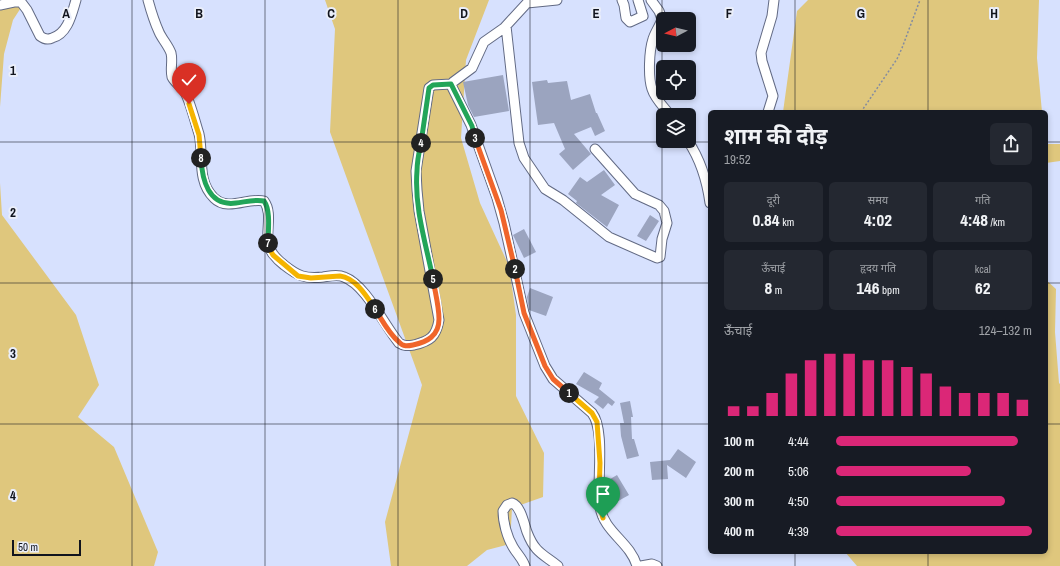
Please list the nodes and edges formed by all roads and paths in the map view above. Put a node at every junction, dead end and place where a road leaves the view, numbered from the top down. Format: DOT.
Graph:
graph roads {
  1 [pos="76,0"];
  2 [pos="148,0"];
  3 [pos="557,0"];
  4 [pos="622,0"];
  5 [pos="638,0"];
  6 [pos="651,0"];
  7 [pos="774,0"];
  8 [pos="920,0"];
  9 [pos="0,5"];
  10 [pos="506,26"];
  11 [pos="451,84"];
  12 [pos="665,108"];
  13 [pos="769,110"];
  14 [pos="862,110"];
  15 [pos="693,148"];
  16 [pos="595,149"];
  17 [pos="708,195"];
  18 [pos="525,566"];
  19 [pos="558,566"];
  20 [pos="637,566"];
  21 [pos="642,566"];
  22 [pos="657,566"];
  1 -- 9 [label="street"];
  2 -- 11 [label="street"];
  3 -- 10 [label="street"];
  4 -- 5 [label="street"];
  6 -- 12 [label="street"];
  7 -- 13 [label="street"];
  8 -- 14 [label="path"];
  10 -- 11 [label="street"];
  10 -- 16 [label="street"];
  11 -- 20 [label="street"];
  15 -- 17 [label="street"];
  18 -- 19 [label="street"];
  21 -- 22 [label="street"];
}
